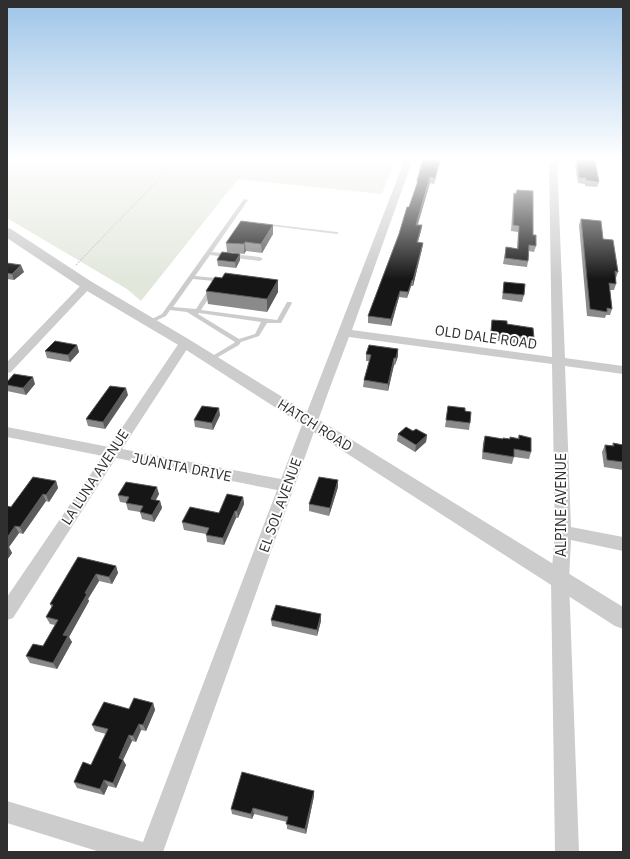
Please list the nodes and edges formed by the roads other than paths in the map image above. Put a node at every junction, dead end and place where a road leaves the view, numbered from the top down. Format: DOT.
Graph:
graph roads {
  1 [pos="394,199"];
  2 [pos="554,199"];
  3 [pos="246,200"];
  4 [pos="231,221"];
  5 [pos="239,222"];
  6 [pos="254,223"];
  7 [pos="337,233"];
  8 [pos="9,236"];
  9 [pos="208,253"];
  10 [pos="260,259"];
  11 [pos="191,277"];
  12 [pos="87,285"];
  13 [pos="289,303"];
  14 [pos="168,308"];
  15 [pos="188,310"];
  16 [pos="198,312"];
  17 [pos="265,321"];
  18 [pos="149,322"];
  19 [pos="345,333"];
  20 [pos="238,341"];
  21 [pos="184,343"];
  22 [pos="211,359"];
  23 [pos="559,362"];
  24 [pos="7,369"];
  25 [pos="623,370"];
  26 [pos="311,422"];
  27 [pos="7,432"];
  28 [pos="111,453"];
  29 [pos="287,486"];
  30 [pos="562,532"];
  31 [pos="623,544"];
  32 [pos="560,580"];
  33 [pos="7,612"];
  34 [pos="623,619"];
  35 [pos="7,812"];
  36 [pos="138,852"];
  37 [pos="151,852"];
  38 [pos="567,852"];
  1 -- 19 [label="street, EL SOL AVENUE"];
  2 -- 23 [label="street, ALPINE AVENUE"];
  3 -- 4 [label="lane"];
  4 -- 5 [label="lane"];
  4 -- 9 [label="lane"];
  6 -- 7 [label="lane"];
  8 -- 12 [label="street, HATCH ROAD"];
  9 -- 10 [label="lane"];
  9 -- 11 [label="lane"];
  11 -- 14 [label="lane"];
  11 -- 16 [label="lane"];
  12 -- 18 [label="street, HATCH ROAD"];
  12 -- 24 [label="street"];
  13 -- 17 [label="lane"];
  14 -- 15 [label="lane"];
  14 -- 18 [label="lane"];
  15 -- 16 [label="lane"];
  15 -- 20 [label="lane"];
  16 -- 17 [label="lane"];
  17 -- 20 [label="lane"];
  18 -- 21 [label="street, HATCH ROAD"];
  19 -- 23 [label="street, OLD DALE ROAD"];
  19 -- 26 [label="street, EL SOL AVENUE"];
  20 -- 22 [label="lane"];
  21 -- 22 [label="street, HATCH ROAD"];
  21 -- 28 [label="street, LA LUNA AVENUE"];
  22 -- 26 [label="street, HATCH ROAD"];
  23 -- 25 [label="street, OLD DALE ROAD"];
  23 -- 30 [label="street, ALPINE AVENUE"];
  26 -- 29 [label="street, EL SOL AVENUE"];
  26 -- 32 [label="street, HATCH ROAD"];
  27 -- 28 [label="street, JUANITA DRIVE"];
  28 -- 29 [label="street, JUANITA DRIVE"];
  28 -- 33 [label="street, LA LUNA AVENUE"];
  29 -- 37 [label="street, EL SOL AVENUE"];
  30 -- 31 [label="street"];
  30 -- 32 [label="street, ALPINE AVENUE"];
  32 -- 34 [label="street, HATCH ROAD"];
  32 -- 38 [label="street, ALPINE AVENUE"];
  35 -- 36 [label="street"];
}
